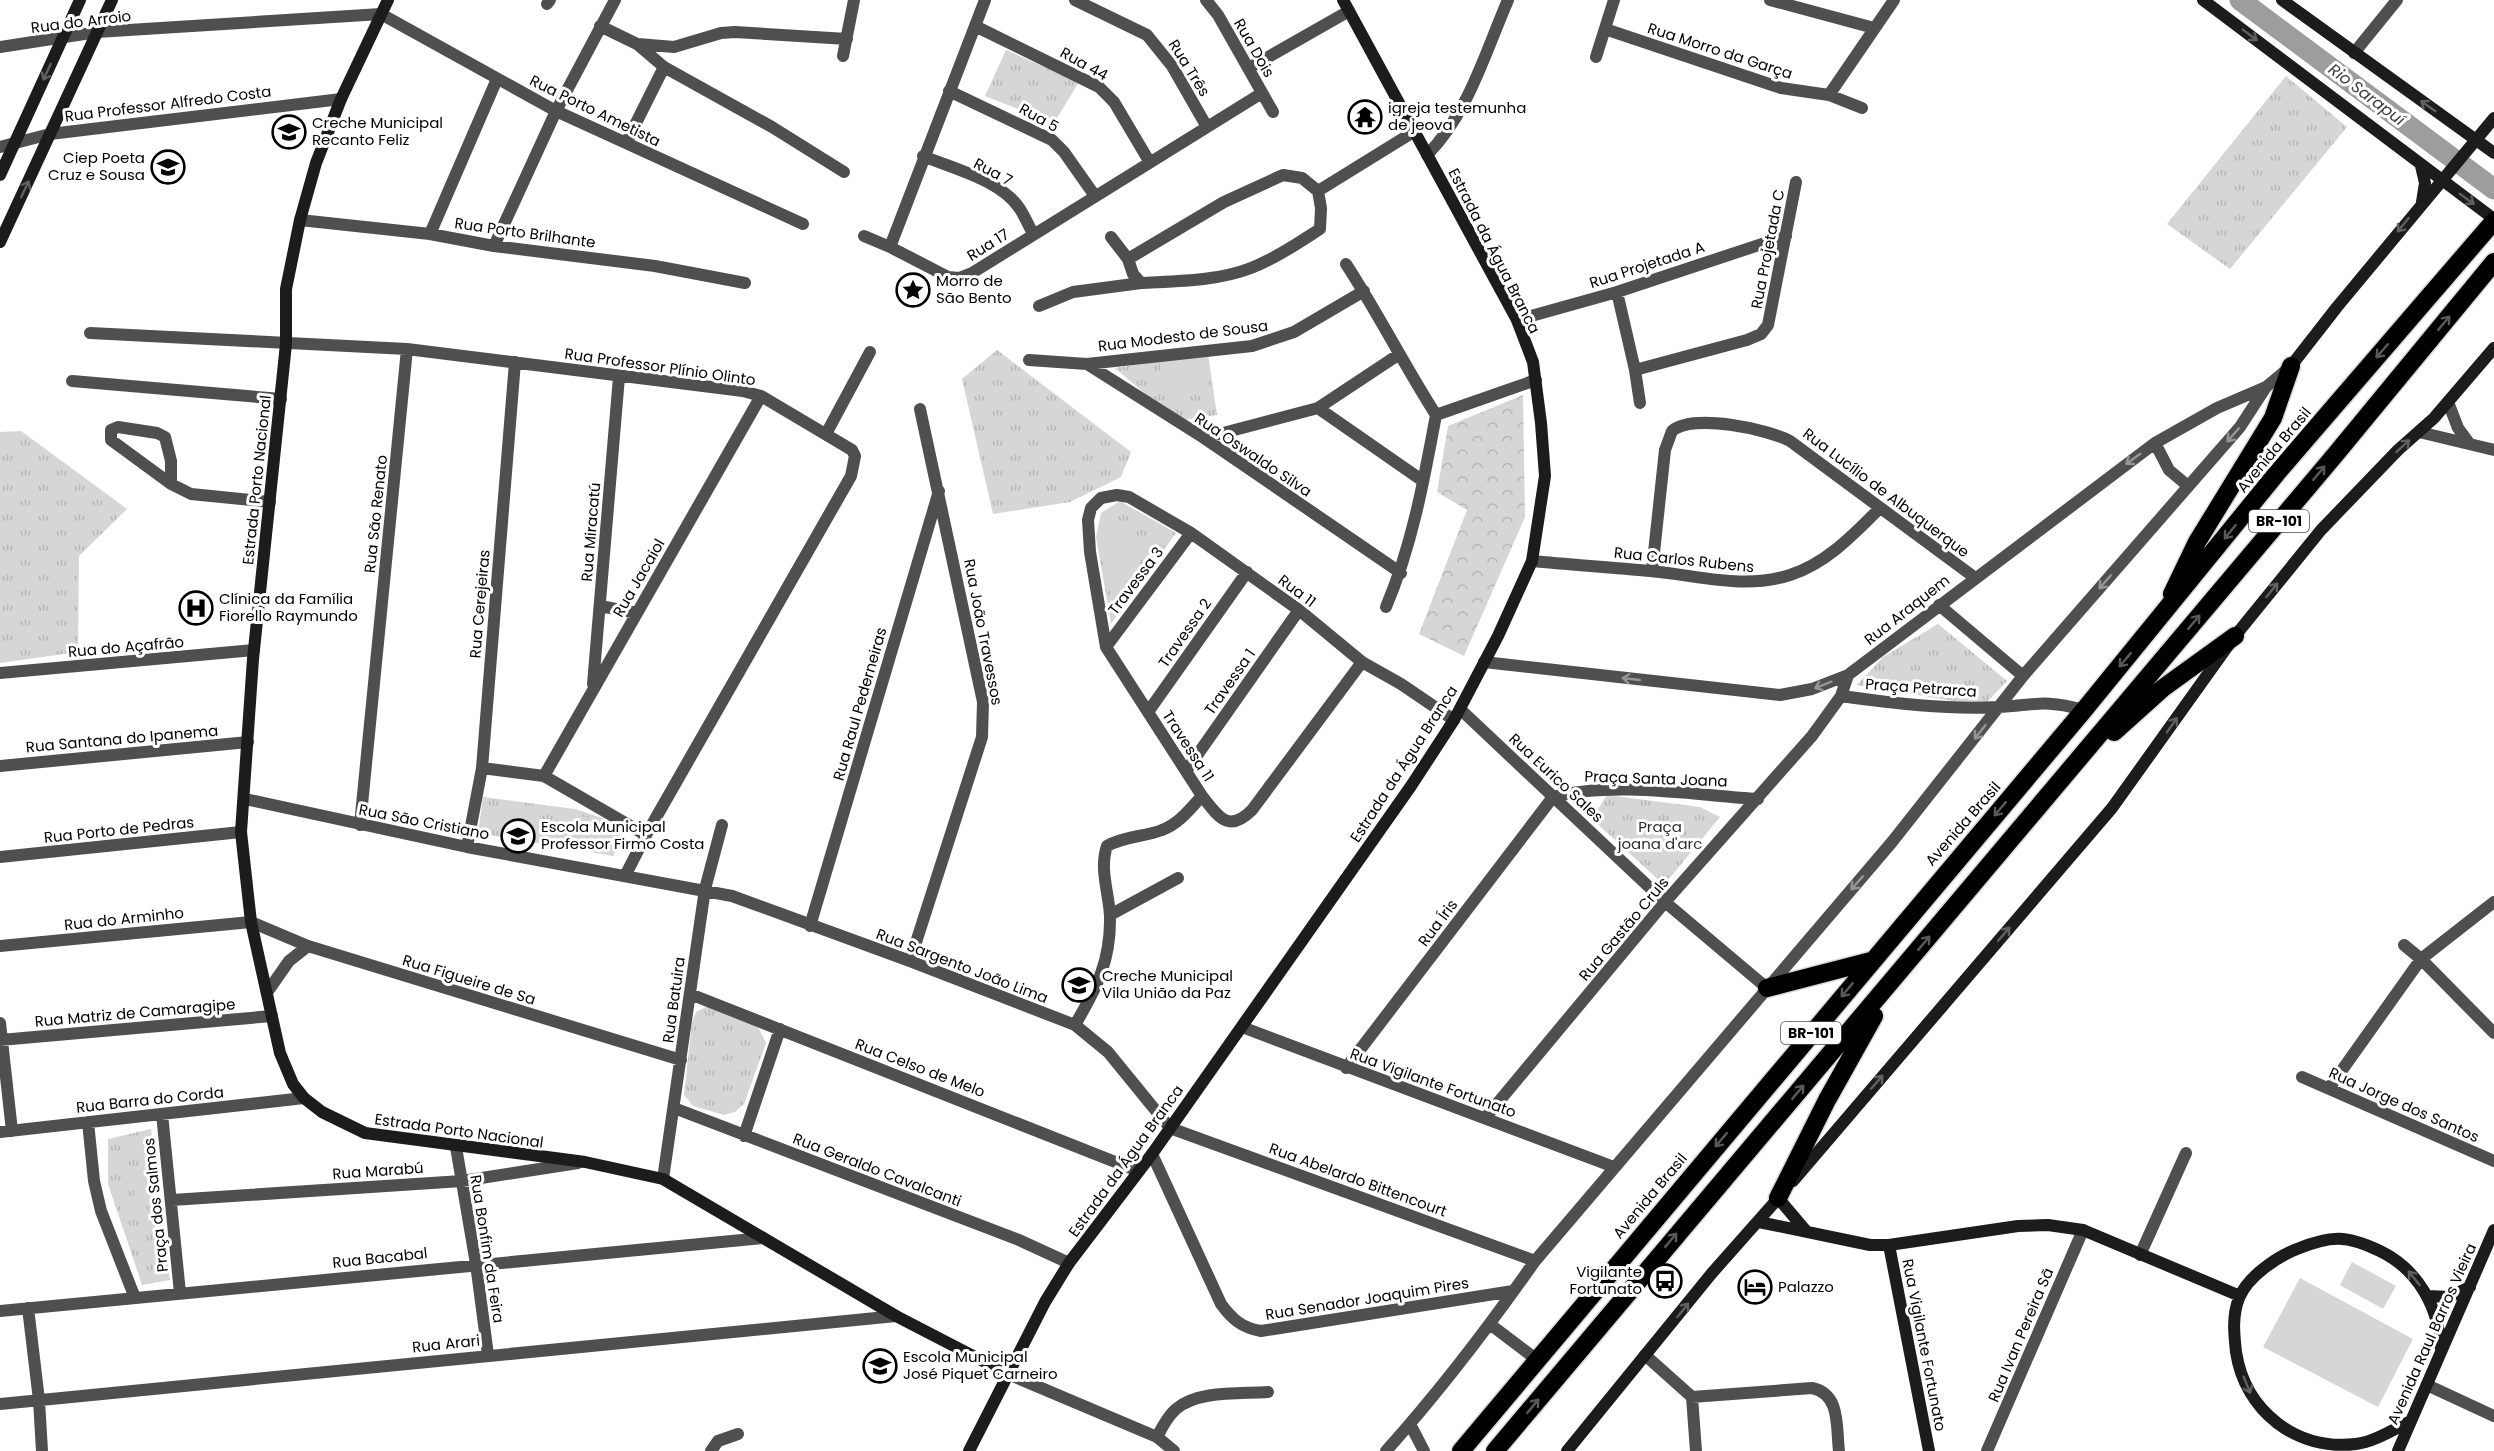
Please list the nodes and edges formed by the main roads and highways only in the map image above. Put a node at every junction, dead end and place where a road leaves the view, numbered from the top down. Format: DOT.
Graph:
graph roads {
  1 [pos="2492,222"];
  2 [pos="2494,262"];
  3 [pos="2291,366"];
  4 [pos="2163,615"];
  5 [pos="2235,636"];
  6 [pos="2062,780"];
  7 [pos="1871,961"];
  8 [pos="1904,968"];
  9 [pos="1767,988"];
  10 [pos="1778,1198"];
  11 [pos="1461,1451"];
  12 [pos="1496,1451"];
  1 -- 4 [label="highway, Avenida Brasil / BR-101, one-way"];
  6 -- 2 [label="highway, BR-101, one-way"];
  3 -- 4 [label="highway"];
  4 -- 7 [label="highway, Avenida Brasil / BR-101, one-way"];
  5 -- 6 [label="highway"];
  8 -- 6 [label="highway, BR-101, one-way"];
  7 -- 9 [label="highway"];
  7 -- 11 [label="highway, Avenida Brasil / BR-101, one-way"];
  8 -- 10 [label="highway"];
  12 -- 8 [label="highway, BR-101, one-way"];
}
